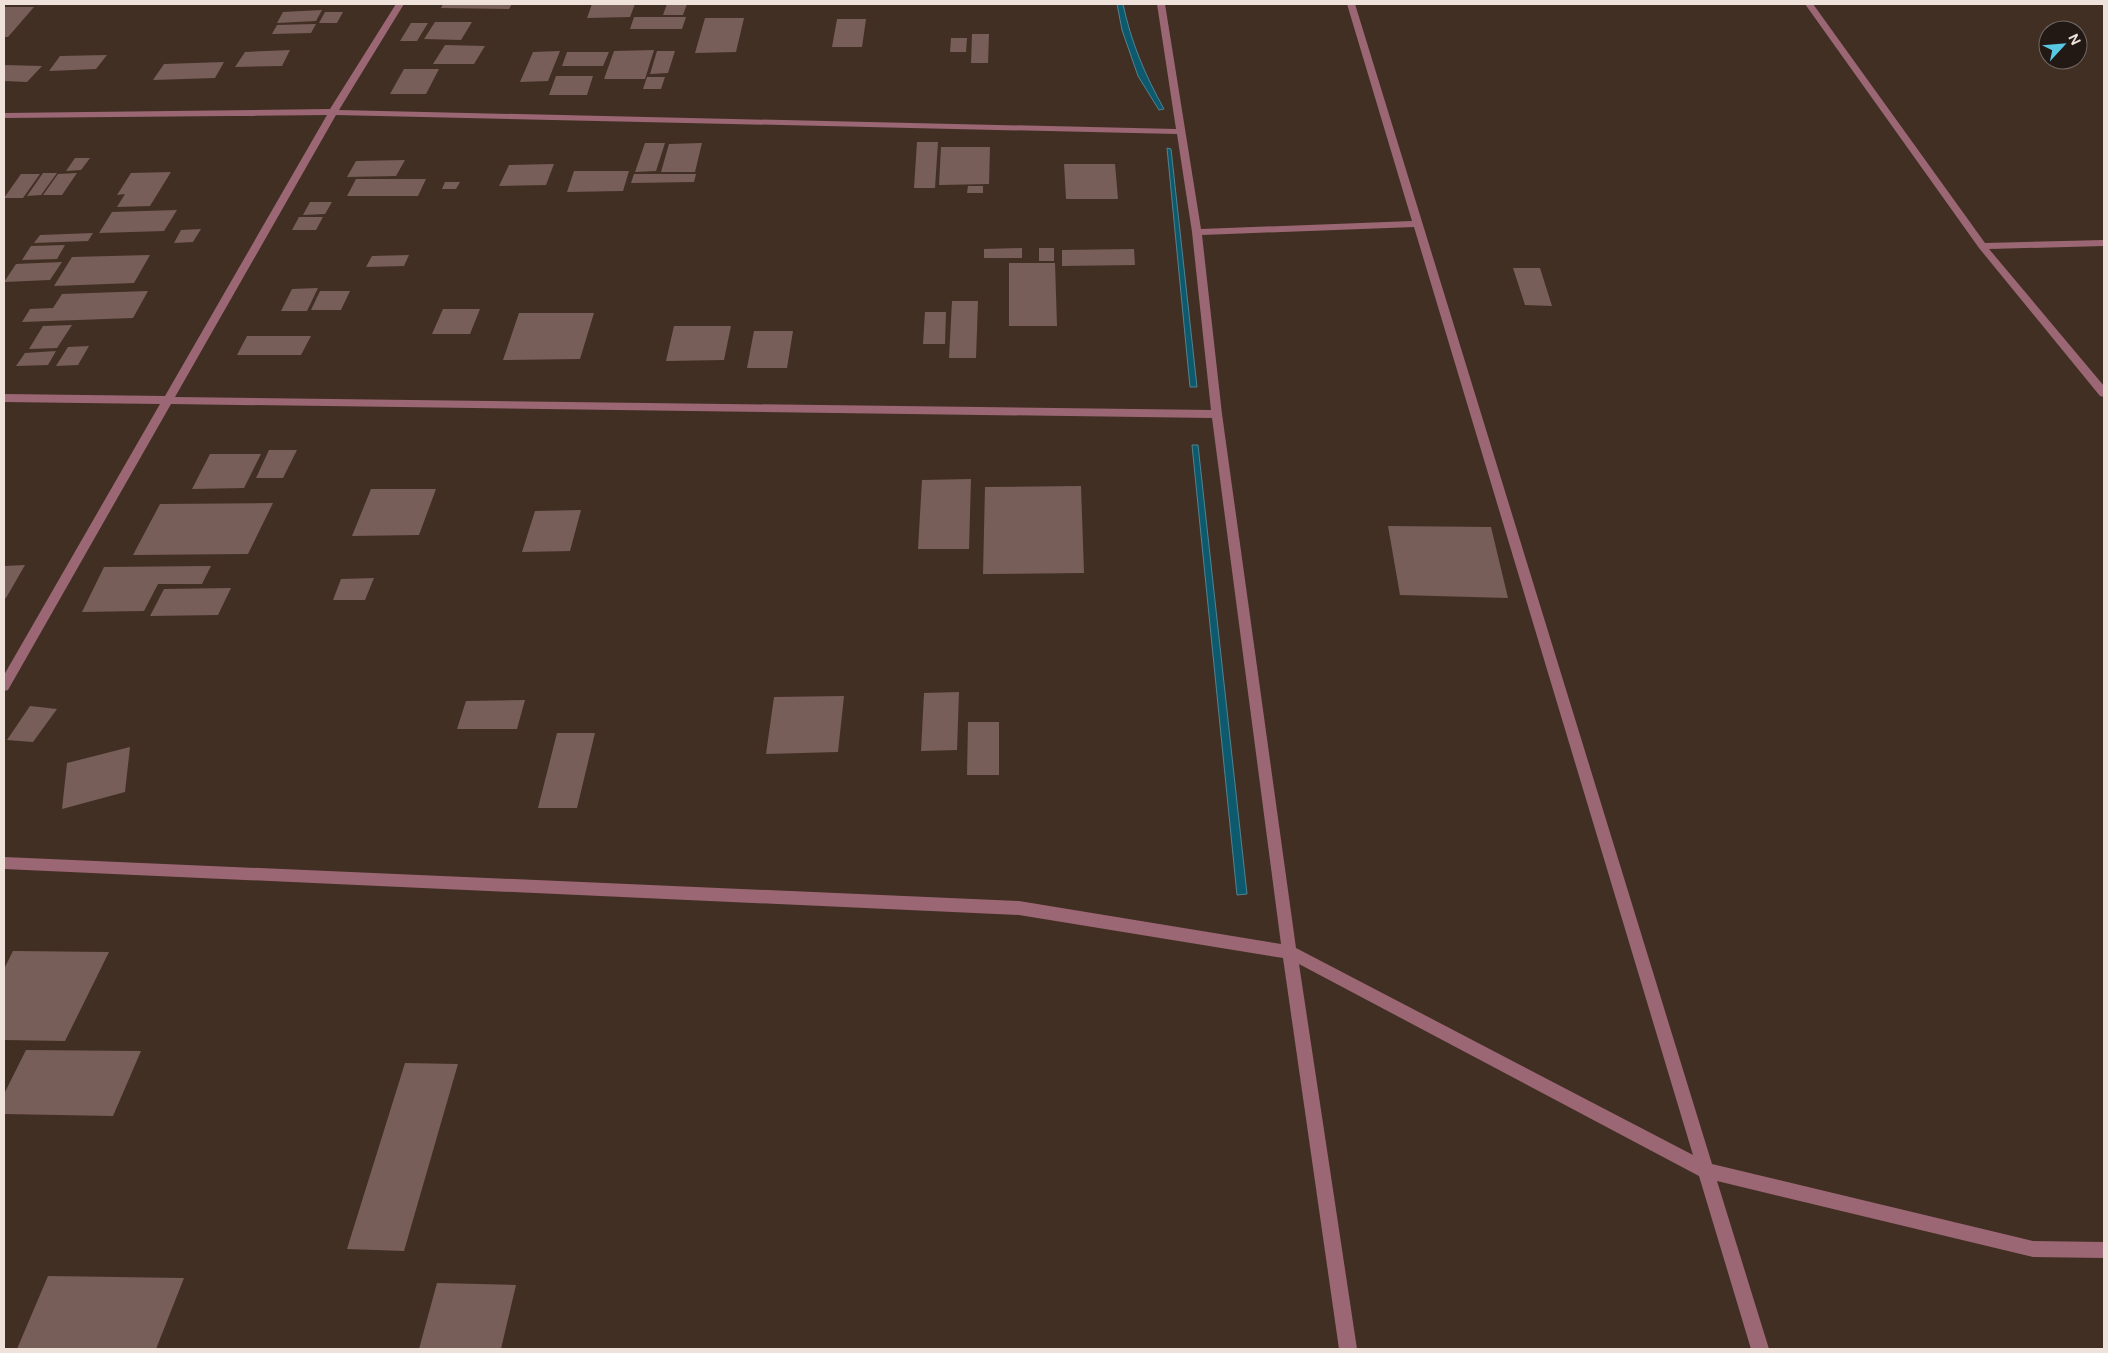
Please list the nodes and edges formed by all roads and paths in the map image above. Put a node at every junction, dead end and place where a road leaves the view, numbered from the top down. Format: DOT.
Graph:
graph roads {
  1 [pos="400,4"];
  2 [pos="1161,4"];
  3 [pos="1351,4"];
  4 [pos="1809,4"];
  5 [pos="333,112"];
  6 [pos="4,115"];
  7 [pos="1181,132"];
  8 [pos="1418,224"];
  9 [pos="1197,232"];
  10 [pos="2104,243"];
  11 [pos="1982,246"];
  12 [pos="2104,393"];
  13 [pos="4,398"];
  14 [pos="167,401"];
  15 [pos="1217,414"];
  16 [pos="4,686"];
  17 [pos="4,864"];
  18 [pos="1290,952"];
  19 [pos="1705,1170"];
  20 [pos="2104,1250"];
  21 [pos="1348,1349"];
  22 [pos="1760,1349"];
  1 -- 5 [label="street"];
  2 -- 7 [label="street"];
  3 -- 8 [label="street"];
  4 -- 11 [label="street"];
  5 -- 6 [label="street"];
  5 -- 7 [label="street"];
  5 -- 14 [label="street"];
  7 -- 9 [label="street"];
  8 -- 9 [label="street"];
  8 -- 19 [label="street"];
  9 -- 15 [label="street"];
  10 -- 11 [label="street"];
  11 -- 12 [label="street"];
  13 -- 14 [label="street"];
  14 -- 15 [label="street"];
  14 -- 16 [label="street"];
  15 -- 18 [label="street"];
  17 -- 18 [label="street"];
  18 -- 19 [label="street"];
  18 -- 21 [label="street"];
  19 -- 20 [label="street"];
  19 -- 22 [label="street"];
}
